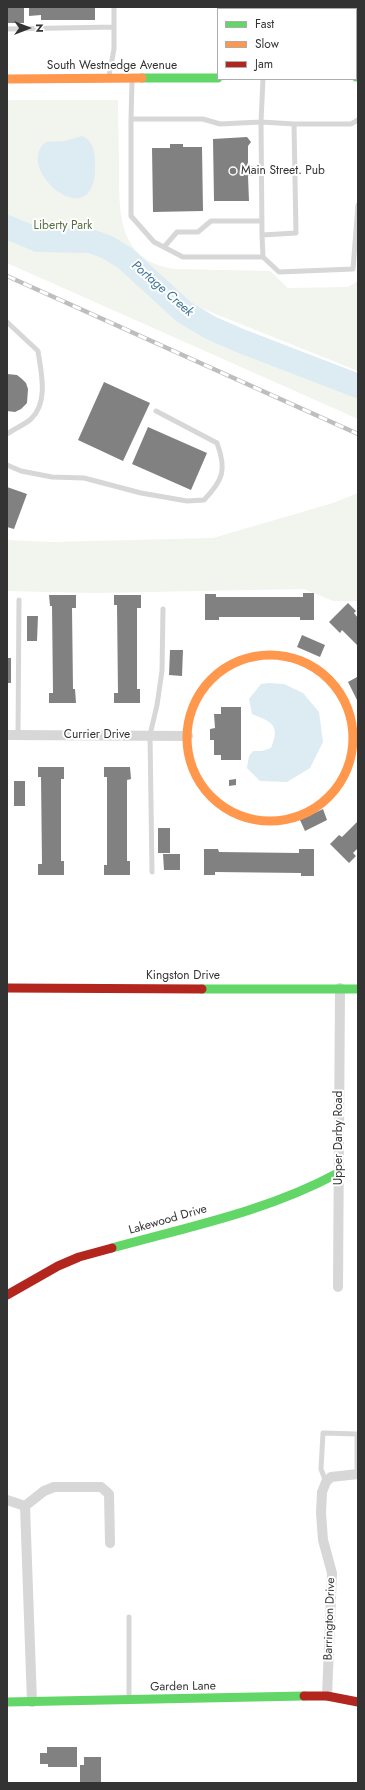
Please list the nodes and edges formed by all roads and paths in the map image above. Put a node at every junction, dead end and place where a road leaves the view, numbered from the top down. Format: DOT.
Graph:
graph roads {
  1 [pos="114,7"];
  2 [pos="114,27"];
  3 [pos="7,29"];
  4 [pos="109,78"];
  5 [pos="132,78"];
  6 [pos="217,78"];
  7 [pos="7,79"];
  8 [pos="263,80"];
  9 [pos="131,119"];
  10 [pos="358,120"];
  11 [pos="261,122"];
  12 [pos="294,124"];
  13 [pos="358,205"];
  14 [pos="262,221"];
  15 [pos="262,235"];
  16 [pos="164,247"];
  17 [pos="263,257"];
  18 [pos="7,322"];
  19 [pos="156,411"];
  20 [pos="7,434"];
  21 [pos="7,465"];
  22 [pos="19,600"];
  23 [pos="163,609"];
  24 [pos="7,735"];
  25 [pos="18,735"];
  26 [pos="150,735"];
  27 [pos="188,736"];
  28 [pos="152,872"];
  29 [pos="7,988"];
  30 [pos="340,988"];
  31 [pos="358,989"];
  32 [pos="338,1173"];
  33 [pos="338,1287"];
  34 [pos="7,1295"];
  35 [pos="357,1474"];
  36 [pos="326,1482"];
  37 [pos="7,1500"];
  38 [pos="25,1506"];
  39 [pos="110,1543"];
  40 [pos="129,1617"];
  41 [pos="327,1696"];
  42 [pos="129,1700"];
  43 [pos="7,1702"];
  44 [pos="32,1702"];
  45 [pos="358,1702"];
  1 -- 2 [label="lane"];
  2 -- 3 [label="lane"];
  2 -- 4 [label="lane"];
  4 -- 5 [label="street, South Westnedge Avenue"];
  4 -- 7 [label="street, South Westnedge Avenue"];
  5 -- 6 [label="street, South Westnedge Avenue"];
  5 -- 9 [label="lane"];
  8 -- 11 [label="lane"];
  9 -- 11 [label="lane"];
  9 -- 16 [label="lane"];
  10 -- 12 [label="lane"];
  11 -- 12 [label="lane"];
  11 -- 14 [label="lane"];
  12 -- 15 [label="lane"];
  13 -- 17 [label="lane"];
  14 -- 15 [label="lane"];
  14 -- 16 [label="lane"];
  15 -- 17 [label="lane"];
  16 -- 17 [label="lane"];
  18 -- 20 [label="lane"];
  19 -- 21 [label="lane"];
  22 -- 25 [label="lane"];
  23 -- 26 [label="lane"];
  24 -- 25 [label="street, Currier Drive"];
  25 -- 26 [label="street, Currier Drive"];
  26 -- 27 [label="street, Currier Drive"];
  26 -- 28 [label="lane"];
  27 -- 27 [label="street"];
  29 -- 30 [label="street, Kingston Drive"];
  30 -- 31 [label="street, Kingston Drive"];
  30 -- 32 [label="street, Upper Darby Road"];
  32 -- 33 [label="street, Upper Darby Road"];
  32 -- 34 [label="street, Lakewood Drive"];
  35 -- 36 [label="street"];
  35 -- 36 [label="lane"];
  36 -- 41 [label="street, Barrington Drive"];
  37 -- 38 [label="street"];
  38 -- 39 [label="street"];
  38 -- 44 [label="street"];
  40 -- 42 [label="lane"];
  41 -- 42 [label="street, Garden Lane"];
  41 -- 45 [label="street, Garden Lane"];
  42 -- 44 [label="street, Garden Lane"];
  43 -- 44 [label="street, Garden Lane"];
}
